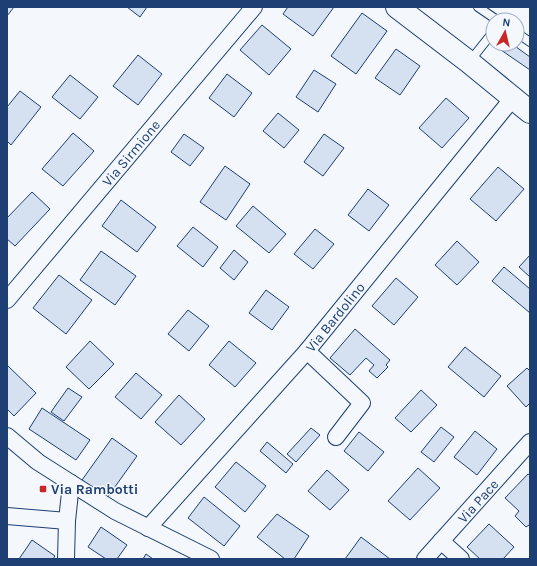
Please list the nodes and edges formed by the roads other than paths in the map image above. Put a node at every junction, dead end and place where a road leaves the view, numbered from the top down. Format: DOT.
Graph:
graph roads {
  1 [pos="254,7"];
  2 [pos="397,7"];
  3 [pos="485,42"];
  4 [pos="469,62"];
  5 [pos="513,98"];
  6 [pos="530,112"];
  7 [pos="7,300"];
  8 [pos="307,351"];
  9 [pos="7,436"];
  10 [pos="336,437"];
  11 [pos="529,446"];
  12 [pos="71,484"];
  13 [pos="7,516"];
  14 [pos="67,521"];
  15 [pos="148,528"];
  16 [pos="442,541"];
  17 [pos="66,559"];
  18 [pos="211,559"];
  19 [pos="425,559"];
  20 [pos="461,559"];
  1 -- 7 [label="street, Via Sirmione"];
  2 -- 4 [label="main road"];
  3 -- 4 [label="lane"];
  4 -- 5 [label="main road"];
  5 -- 6 [label="main road"];
  5 -- 8 [label="street, Via Bardolino"];
  8 -- 10 [label="street"];
  8 -- 15 [label="street, Via Bardolino"];
  9 -- 12 [label="street"];
  11 -- 16 [label="street, Via Pace"];
  12 -- 14 [label="street"];
  12 -- 15 [label="street"];
  13 -- 14 [label="street"];
  14 -- 17 [label="street"];
  15 -- 18 [label="street"];
  16 -- 19 [label="street, Via Pace"];
  16 -- 20 [label="street"];
}
